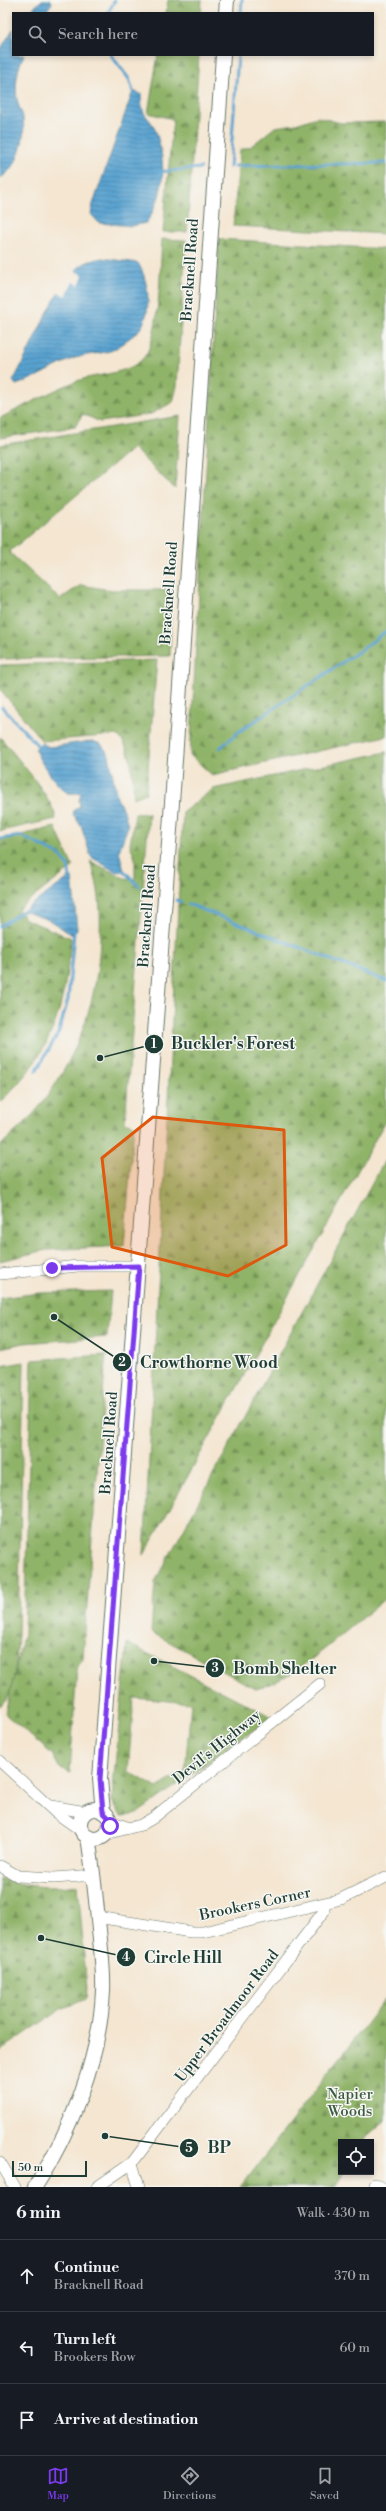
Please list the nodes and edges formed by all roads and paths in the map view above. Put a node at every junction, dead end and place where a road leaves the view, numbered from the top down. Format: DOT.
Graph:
graph roads {
  1 [pos="227,0"];
  2 [pos="226,12"];
  3 [pos="223,56"];
  4 [pos="139,1266"];
  5 [pos="0,1274"];
  6 [pos="320,1684"];
  7 [pos="0,1760"];
  8 [pos="49,1805"];
  9 [pos="96,1824"];
  10 [pos="0,1866"];
  11 [pos="94,1873"];
  12 [pos="386,1877"];
  13 [pos="324,1904"];
  14 [pos="97,1918"];
  15 [pos="0,2162"];
  16 [pos="132,2163"];
  17 [pos="15,2187"];
  18 [pos="35,2187"];
  19 [pos="97,2187"];
  20 [pos="139,2187"];
  1 -- 2 [label="main road"];
  3 -- 4 [label="main road, Bracknell Road"];
  4 -- 5 [label="street"];
  4 -- 9 [label="main road, Bracknell Road"];
  6 -- 9 [label="street, Devil's Highway"];
  7 -- 8 [label="street"];
  8 -- 9 [label="street"];
  8 -- 9 [label="street"];
  9 -- 11 [label="main road, Bracknell Road"];
  10 -- 11 [label="street"];
  11 -- 14 [label="main road, Bracknell Road"];
  12 -- 13 [label="street"];
  13 -- 14 [label="street, Brookers Corner"];
  13 -- 16 [label="street, Upper Broadmoor Road"];
  14 -- 18 [label="main road, Bracknell Road"];
  15 -- 17 [label="street"];
  16 -- 19 [label="street, Upper Broadmoor Road"];
  16 -- 20 [label="street"];
}
